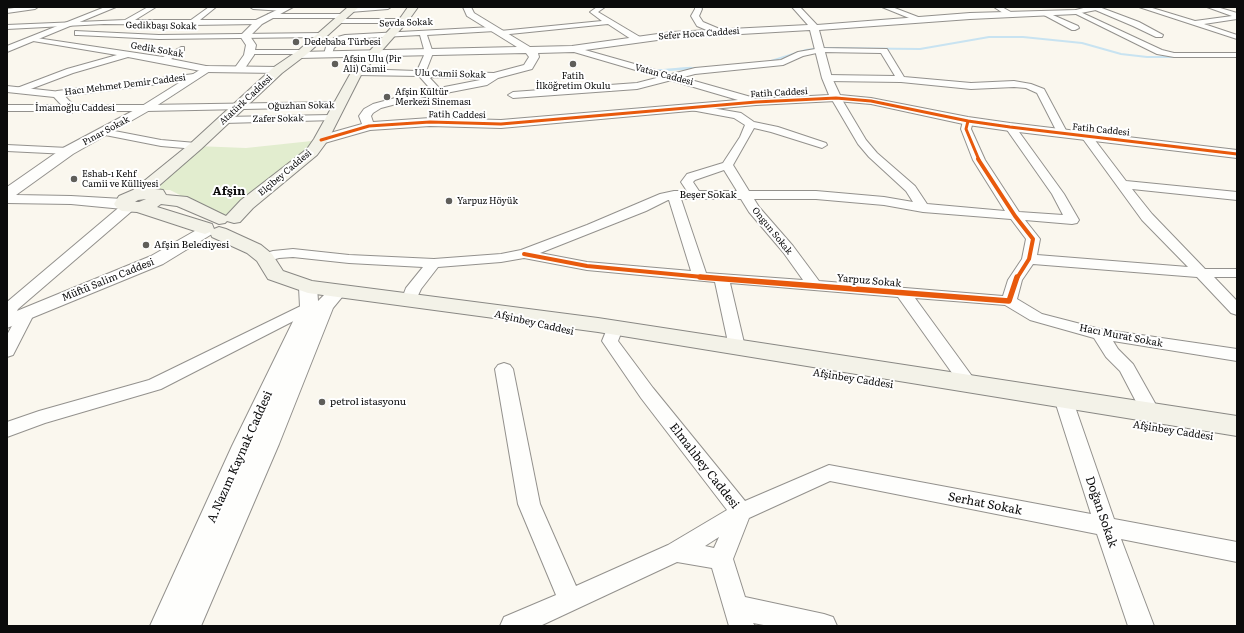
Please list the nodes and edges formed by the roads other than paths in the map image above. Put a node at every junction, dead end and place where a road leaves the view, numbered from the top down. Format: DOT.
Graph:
graph roads {
  1 [pos="35,7"];
  2 [pos="112,7"];
  3 [pos="153,7"];
  4 [pos="213,7"];
  5 [pos="388,7"];
  6 [pos="413,7"];
  7 [pos="467,7"];
  8 [pos="602,7"];
  9 [pos="796,7"];
  10 [pos="885,7"];
  11 [pos="998,7"];
  12 [pos="1096,7"];
  13 [pos="1142,7"];
  14 [pos="1210,7"];
  15 [pos="257,8"];
  16 [pos="287,8"];
  17 [pos="701,8"];
  18 [pos="1076,12"];
  19 [pos="1012,14"];
  20 [pos="1046,14"];
  21 [pos="12,15"];
  22 [pos="271,16"];
  23 [pos="344,16"];
  24 [pos="1237,16"];
  25 [pos="922,20"];
  26 [pos="403,21"];
  27 [pos="104,22"];
  28 [pos="126,22"];
  29 [pos="237,22"];
  30 [pos="609,22"];
  31 [pos="193,23"];
  32 [pos="257,24"];
  33 [pos="1193,24"];
  34 [pos="67,25"];
  35 [pos="7,26"];
  36 [pos="271,26"];
  37 [pos="1178,26"];
  38 [pos="814,27"];
  39 [pos="1075,28"];
  40 [pos="184,29"];
  41 [pos="321,31"];
  42 [pos="496,31"];
  43 [pos="719,32"];
  44 [pos="78,33"];
  45 [pos="392,33"];
  46 [pos="423,33"];
  47 [pos="1159,35"];
  48 [pos="245,36"];
  49 [pos="159,37"];
  50 [pos="204,37"];
  51 [pos="1237,37"];
  52 [pos="33,39"];
  53 [pos="638,39"];
  54 [pos="55,42"];
  55 [pos="192,46"];
  56 [pos="7,49"];
  57 [pos="181,49"];
  58 [pos="572,49"];
  59 [pos="529,50"];
  60 [pos="821,50"];
  61 [pos="249,52"];
  62 [pos="375,53"];
  63 [pos="429,53"];
  64 [pos="129,54"];
  65 [pos="301,54"];
  66 [pos="328,54"];
  67 [pos="1237,55"];
  68 [pos="164,60"];
  69 [pos="206,69"];
  70 [pos="240,70"];
  71 [pos="278,70"];
  72 [pos="357,72"];
  73 [pos="422,73"];
  74 [pos="194,76"];
  75 [pos="494,76"];
  76 [pos="671,78"];
  77 [pos="827,78"];
  78 [pos="901,79"];
  79 [pos="7,89"];
  80 [pos="20,90"];
  81 [pos="438,92"];
  82 [pos="57,94"];
  83 [pos="512,95"];
  84 [pos="836,98"];
  85 [pos="756,102"];
  86 [pos="339,106"];
  87 [pos="7,108"];
  88 [pos="146,108"];
  89 [pos="239,108"];
  90 [pos="694,108"];
  91 [pos="71,109"];
  92 [pos="332,118"];
  93 [pos="224,120"];
  94 [pos="968,121"];
  95 [pos="751,124"];
  96 [pos="369,126"];
  97 [pos="1010,127"];
  98 [pos="104,132"];
  99 [pos="1063,134"];
  100 [pos="1087,137"];
  101 [pos="321,140"];
  102 [pos="822,145"];
  103 [pos="196,146"];
  104 [pos="7,148"];
  105 [pos="68,151"];
  106 [pos="1237,154"];
  107 [pos="727,165"];
  108 [pos="1122,184"];
  109 [pos="7,194"];
  110 [pos="674,194"];
  111 [pos="695,194"];
  112 [pos="746,195"];
  113 [pos="1237,196"];
  114 [pos="7,199"];
  115 [pos="132,202"];
  116 [pos="923,208"];
  117 [pos="1015,216"];
  118 [pos="220,226"];
  119 [pos="260,254"];
  120 [pos="524,254"];
  121 [pos="1029,259"];
  122 [pos="434,263"];
  123 [pos="1202,273"];
  124 [pos="1237,273"];
  125 [pos="700,277"];
  126 [pos="722,278"];
  127 [pos="814,285"];
  128 [pos="338,291"];
  129 [pos="903,293"];
  130 [pos="308,297"];
  131 [pos="409,301"];
  132 [pos="1009,301"];
  133 [pos="1237,310"];
  134 [pos="26,314"];
  135 [pos="7,316"];
  136 [pos="7,322"];
  137 [pos="612,334"];
  138 [pos="1100,334"];
  139 [pos="737,347"];
  140 [pos="7,351"];
  141 [pos="1237,355"];
  142 [pos="504,369"];
  143 [pos="968,383"];
  144 [pos="1066,406"];
  145 [pos="1151,412"];
  146 [pos="1237,426"];
  147 [pos="7,430"];
  148 [pos="1237,442"];
  149 [pos="740,512"];
  150 [pos="1106,528"];
  151 [pos="676,552"];
  152 [pos="1237,552"];
  153 [pos="721,559"];
  154 [pos="570,600"];
  155 [pos="739,617"];
  156 [pos="165,626"];
  157 [pos="186,626"];
  158 [pos="513,626"];
  159 [pos="824,626"];
  160 [pos="1141,626"];
  1 -- 21 [label="street"];
  2 -- 34 [label="street"];
  3 -- 28 [label="street"];
  4 -- 31 [label="street"];
  5 -- 23 [label="street"];
  6 -- 26 [label="main road, Elçibey Caddesi"];
  7 -- 42 [label="street"];
  8 -- 30 [label="street"];
  9 -- 38 [label="street"];
  10 -- 25 [label="street"];
  11 -- 19 [label="street"];
  12 -- 18 [label="street, Sefer Hoca Caddesi"];
  12 -- 47 [label="street"];
  13 -- 33 [label="street"];
  14 -- 24 [label="street"];
  15 -- 16 [label="street"];
  15 -- 29 [label="street"];
  16 -- 22 [label="street"];
  17 -- 43 [label="street"];
  18 -- 20 [label="street, Sefer Hoca Caddesi"];
  18 -- 67 [label="street"];
  19 -- 20 [label="street, Sefer Hoca Caddesi"];
  19 -- 25 [label="street, Sefer Hoca Caddesi"];
  20 -- 39 [label="street"];
  21 -- 34 [label="street"];
  21 -- 35 [label="street"];
  22 -- 23 [label="street"];
  22 -- 32 [label="street"];
  23 -- 26 [label="street"];
  23 -- 41 [label="main road, Atatürk Caddesi"];
  24 -- 33 [label="street"];
  25 -- 38 [label="street, Sefer Hoca Caddesi"];
  26 -- 45 [label="main road, Elçibey Caddesi"];
  27 -- 28 [label="street"];
  27 -- 34 [label="street"];
  27 -- 44 [label="street"];
  28 -- 31 [label="street"];
  29 -- 31 [label="street"];
  29 -- 32 [label="street"];
  30 -- 42 [label="street, Sevda Sokak"];
  30 -- 53 [label="street"];
  31 -- 40 [label="street"];
  32 -- 36 [label="street"];
  32 -- 48 [label="street"];
  33 -- 37 [label="street"];
  33 -- 51 [label="street"];
  34 -- 52 [label="street"];
  38 -- 43 [label="street, Sefer Hoca Caddesi"];
  38 -- 60 [label="street"];
  40 -- 49 [label="street"];
  40 -- 50 [label="street"];
  41 -- 48 [label="street, Gedikbaşı Sokak"];
  41 -- 65 [label="main road, Atatürk Caddesi"];
  42 -- 46 [label="street, Sevda Sokak"];
  42 -- 59 [label="street"];
  43 -- 53 [label="street, Sefer Hoca Caddesi"];
  44 -- 49 [label="street, Gedikbaşı Sokak"];
  44 -- 54 [label="street"];
  45 -- 46 [label="street, Sevda Sokak"];
  45 -- 62 [label="main road, Elçibey Caddesi"];
  45 -- 66 [label="street, Sevda Sokak"];
  46 -- 63 [label="street"];
  48 -- 50 [label="street, Gedikbaşı Sokak"];
  48 -- 61 [label="street"];
  49 -- 50 [label="street, Gedikbaşı Sokak"];
  49 -- 64 [label="street"];
  50 -- 55 [label="street"];
  52 -- 54 [label="street, Gedik Sokak"];
  52 -- 56 [label="street"];
  53 -- 58 [label="street, Sefer Hoca Caddesi"];
  54 -- 64 [label="street, Gedik Sokak"];
  57 -- 68 [label="street"];
  58 -- 59 [label="street, Sefer Hoca Caddesi"];
  58 -- 76 [label="street, Vatan Caddesi"];
  59 -- 63 [label="street, Sefer Hoca Caddesi"];
  59 -- 75 [label="street"];
  60 -- 76 [label="street"];
  60 -- 77 [label="street"];
  60 -- 78 [label="street"];
  61 -- 65 [label="street"];
  61 -- 70 [label="street"];
  62 -- 63 [label="street, Sefer Hoca Caddesi"];
  62 -- 66 [label="street, Sefer Hoca Caddesi"];
  62 -- 72 [label="main road, Elçibey Caddesi"];
  63 -- 73 [label="street"];
  64 -- 68 [label="street, Gedik Sokak"];
  64 -- 80 [label="street"];
  65 -- 66 [label="street, Sefer Hoca Caddesi"];
  65 -- 71 [label="main road, Atatürk Caddesi"];
  68 -- 69 [label="street, Gedik Sokak"];
  69 -- 70 [label="street, Gedik Sokak"];
  69 -- 74 [label="street, Pınar Sokak"];
  70 -- 71 [label="street, Gedik Sokak"];
  71 -- 89 [label="main road, Atatürk Caddesi"];
  72 -- 73 [label="street, Ulu Camii Sokak"];
  72 -- 86 [label="main road, Elçibey Caddesi"];
  73 -- 75 [label="street, Ulu Camii Sokak"];
  73 -- 81 [label="street"];
  74 -- 82 [label="street, Hacı Mehmet Demir Caddesi"];
  74 -- 88 [label="street, Pınar Sokak"];
  75 -- 81 [label="street"];
  76 -- 83 [label="street"];
  76 -- 85 [label="street, Vatan Caddesi"];
  77 -- 78 [label="street"];
  77 -- 84 [label="street"];
  78 -- 99 [label="street"];
  79 -- 80 [label="street, Hacı Mehmet Demir Caddesi"];
  80 -- 82 [label="street, Hacı Mehmet Demir Caddesi"];
  81 -- 96 [label="street"];
  82 -- 91 [label="street, Hacı Mehmet Demir Caddesi"];
  84 -- 85 [label="street, Fatih Caddesi"];
  84 -- 94 [label="street, Fatih Caddesi"];
  84 -- 116 [label="street"];
  85 -- 90 [label="street, Fatih Caddesi"];
  86 -- 89 [label="street, Oğuzhan Sokak"];
  86 -- 92 [label="main road, Elçibey Caddesi"];
  87 -- 91 [label="street, İmamoğlu Caddesi"];
  88 -- 89 [label="street, İmamoğlu Caddesi"];
  88 -- 91 [label="street, İmamoğlu Caddesi"];
  88 -- 98 [label="street, Pınar Sokak"];
  89 -- 93 [label="main road, Atatürk Caddesi"];
  90 -- 95 [label="street"];
  90 -- 96 [label="street, Fatih Caddesi"];
  92 -- 93 [label="street, Zafer Sokak"];
  92 -- 101 [label="main road, Elçibey Caddesi"];
  93 -- 103 [label="main road, Atatürk Caddesi"];
  94 -- 97 [label="street, Fatih Caddesi"];
  94 -- 117 [label="street"];
  95 -- 102 [label="street"];
  95 -- 107 [label="street"];
  96 -- 101 [label="street, Fatih Caddesi"];
  97 -- 99 [label="street, Fatih Caddesi"];
  97 -- 117 [label="street, Beşer Sokak"];
  98 -- 103 [label="street"];
  98 -- 105 [label="street, Pınar Sokak"];
  99 -- 100 [label="street, Fatih Caddesi"];
  100 -- 106 [label="street, Fatih Caddesi"];
  100 -- 108 [label="street"];
  101 -- 118 [label="main road, Elçibey Caddesi"];
  103 -- 115 [label="main road, Atatürk Caddesi"];
  104 -- 105 [label="street"];
  105 -- 109 [label="street, Pınar Sokak"];
  107 -- 111 [label="street"];
  107 -- 112 [label="street, Ongun Sokak"];
  108 -- 113 [label="street"];
  108 -- 123 [label="street"];
  110 -- 111 [label="street, Beşer Sokak"];
  110 -- 120 [label="street, Beşer Sokak"];
  110 -- 125 [label="street"];
  111 -- 112 [label="street, Beşer Sokak"];
  112 -- 116 [label="street, Beşer Sokak"];
  112 -- 127 [label="street, Ongun Sokak"];
  114 -- 115 [label="street"];
  115 -- 118 [label="main road"];
  115 -- 118 [label="main road"];
  115 -- 135 [label="street"];
  116 -- 117 [label="street, Beşer Sokak"];
  117 -- 121 [label="street"];
  118 -- 119 [label="main road"];
  118 -- 134 [label="street, Müftü Salim Caddesi"];
  119 -- 122 [label="street, Beşer Sokak"];
  119 -- 130 [label="main road, Afşinbey Caddesi"];
  120 -- 122 [label="street, Beşer Sokak"];
  120 -- 125 [label="street, Yarpuz Sokak"];
  121 -- 123 [label="street"];
  121 -- 132 [label="street"];
  122 -- 131 [label="street"];
  123 -- 124 [label="street"];
  123 -- 133 [label="street"];
  125 -- 126 [label="street, Yarpuz Sokak"];
  126 -- 127 [label="street, Yarpuz Sokak"];
  126 -- 139 [label="street"];
  127 -- 129 [label="street, Yarpuz Sokak"];
  128 -- 130 [label="main road, Afşinbey Caddesi"];
  128 -- 131 [label="main road, Afşinbey Caddesi"];
  128 -- 157 [label="street, A.Nazım Kaynak Caddesi"];
  129 -- 132 [label="street, Yarpuz Sokak"];
  129 -- 143 [label="street"];
  130 -- 147 [label="street"];
  130 -- 156 [label="street, A.Nazım Kaynak Caddesi"];
  131 -- 137 [label="main road, Afşinbey Caddesi"];
  132 -- 138 [label="street, Hacı Murat Sokak"];
  134 -- 135 [label="street"];
  134 -- 136 [label="street, Müftü Salim Caddesi"];
  134 -- 140 [label="street"];
  137 -- 139 [label="main road, Afşinbey Caddesi"];
  137 -- 144 [label="main road, Afşinbey Caddesi"];
  137 -- 149 [label="street, Elmalıbey Caddesi"];
  138 -- 141 [label="street, Hacı Murat Sokak"];
  138 -- 145 [label="street"];
  139 -- 143 [label="main road, Afşinbey Caddesi"];
  142 -- 154 [label="street"];
  143 -- 144 [label="main road, Afşinbey Caddesi"];
  144 -- 145 [label="main road, Afşinbey Caddesi"];
  144 -- 148 [label="main road, Afşinbey Caddesi"];
  144 -- 150 [label="street, Doğan Sokak"];
  145 -- 146 [label="main road, Afşinbey Caddesi"];
  149 -- 150 [label="street, Serhat Sokak"];
  149 -- 151 [label="street, Elmalıbey Caddesi"];
  149 -- 153 [label="street"];
  150 -- 152 [label="street, Serhat Sokak"];
  150 -- 160 [label="street, Doğan Sokak"];
  151 -- 153 [label="street"];
  151 -- 154 [label="street, Elmalıbey Caddesi"];
  153 -- 155 [label="street"];
  154 -- 158 [label="street, Elmalıbey Caddesi"];
  155 -- 159 [label="street"];
}
